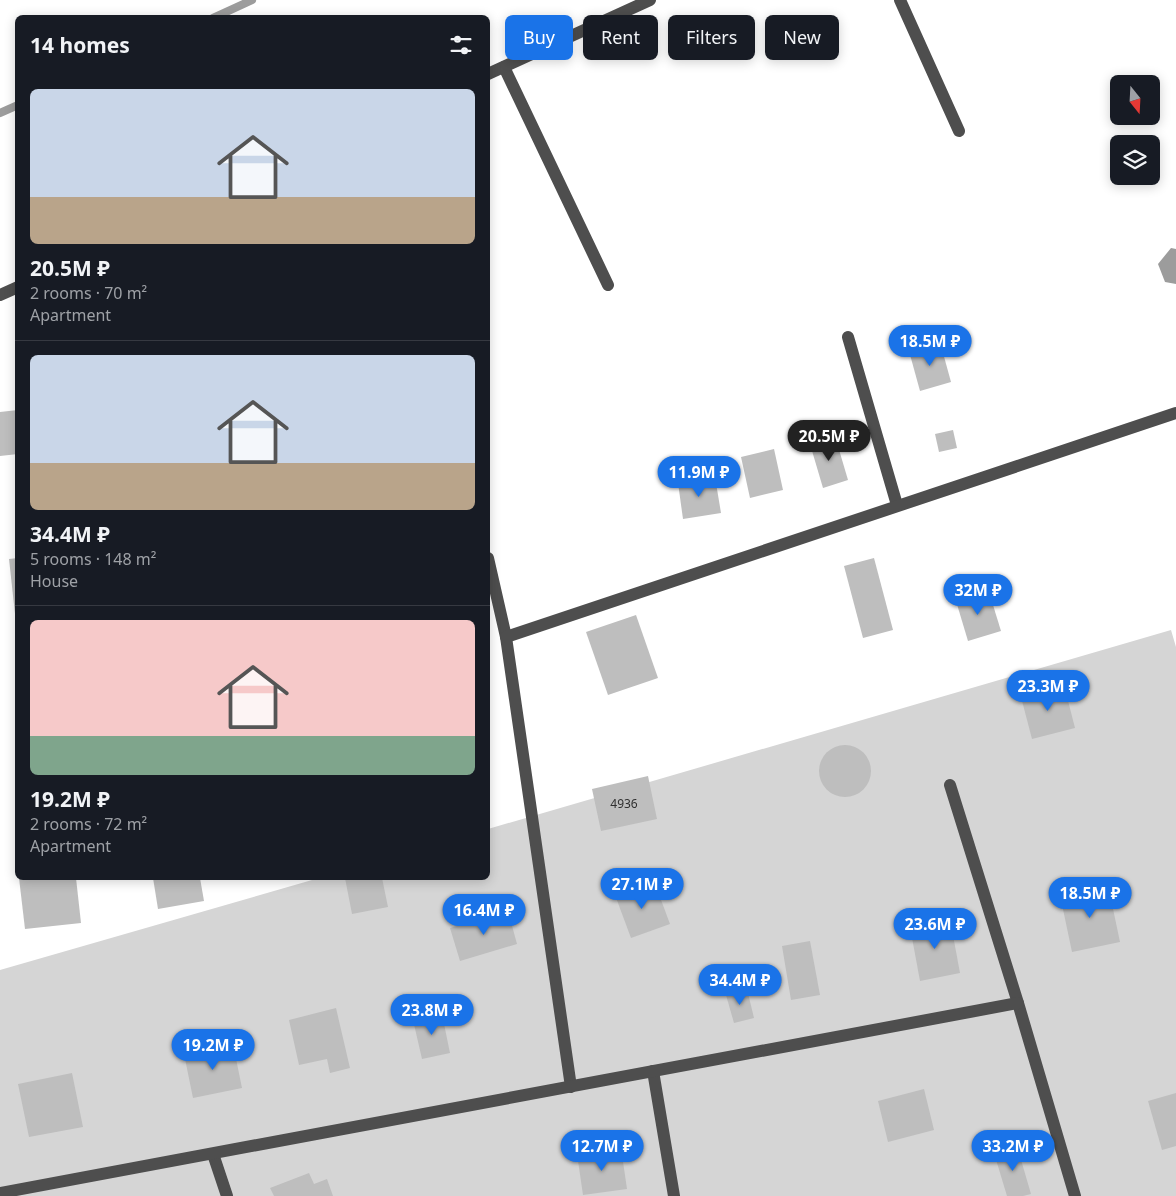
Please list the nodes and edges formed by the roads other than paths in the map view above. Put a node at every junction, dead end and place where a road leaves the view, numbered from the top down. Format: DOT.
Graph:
graph roads {
  1 [pos="650,0"];
  2 [pos="900,0"];
  3 [pos="504,67"];
  4 [pos="490,73"];
  5 [pos="959,131"];
  6 [pos="608,285"];
  7 [pos="15,288"];
  8 [pos="0,295"];
  9 [pos="848,337"];
  10 [pos="1176,413"];
  11 [pos="897,506"];
  12 [pos="490,567"];
  13 [pos="506,637"];
  14 [pos="950,785"];
  15 [pos="1018,1003"];
  16 [pos="653,1071"];
  17 [pos="571,1087"];
  18 [pos="213,1154"];
  19 [pos="0,1193"];
  20 [pos="227,1196"];
  21 [pos="674,1196"];
  22 [pos="1075,1196"];
  1 -- 3 [label="street"];
  2 -- 5 [label="street"];
  3 -- 4 [label="street"];
  3 -- 6 [label="street"];
  7 -- 8 [label="street"];
  9 -- 11 [label="street"];
  10 -- 11 [label="street"];
  11 -- 13 [label="street"];
  12 -- 13 [label="street"];
  13 -- 17 [label="street"];
  14 -- 15 [label="street"];
  15 -- 16 [label="street"];
  15 -- 22 [label="street"];
  16 -- 17 [label="street"];
  16 -- 21 [label="street"];
  17 -- 18 [label="street"];
  18 -- 19 [label="street"];
  18 -- 20 [label="street"];
}
